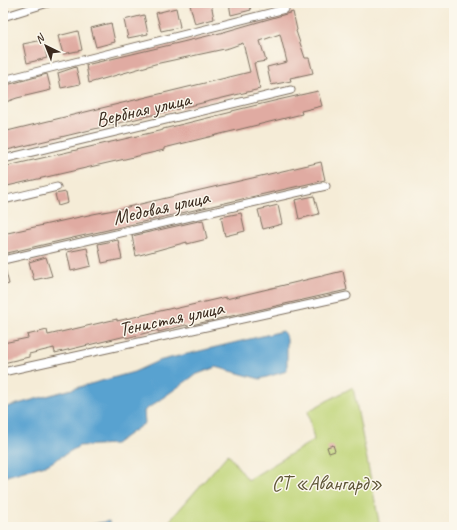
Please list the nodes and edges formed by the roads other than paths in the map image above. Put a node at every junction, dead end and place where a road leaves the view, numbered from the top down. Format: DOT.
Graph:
graph roads {
  1 [pos="48,3"];
  2 [pos="285,8"];
  3 [pos="3,18"];
  4 [pos="3,80"];
  5 [pos="291,90"];
  6 [pos="3,159"];
  7 [pos="326,186"];
  8 [pos="57,187"];
  9 [pos="3,200"];
  10 [pos="3,260"];
  11 [pos="347,296"];
  12 [pos="3,372"];
  1 -- 3 [label="street"];
  2 -- 4 [label="street"];
  5 -- 6 [label="street, Вербная улица"];
  7 -- 10 [label="street, Медовая улица"];
  8 -- 9 [label="street"];
  11 -- 12 [label="street, Тенистая улица"];
}
